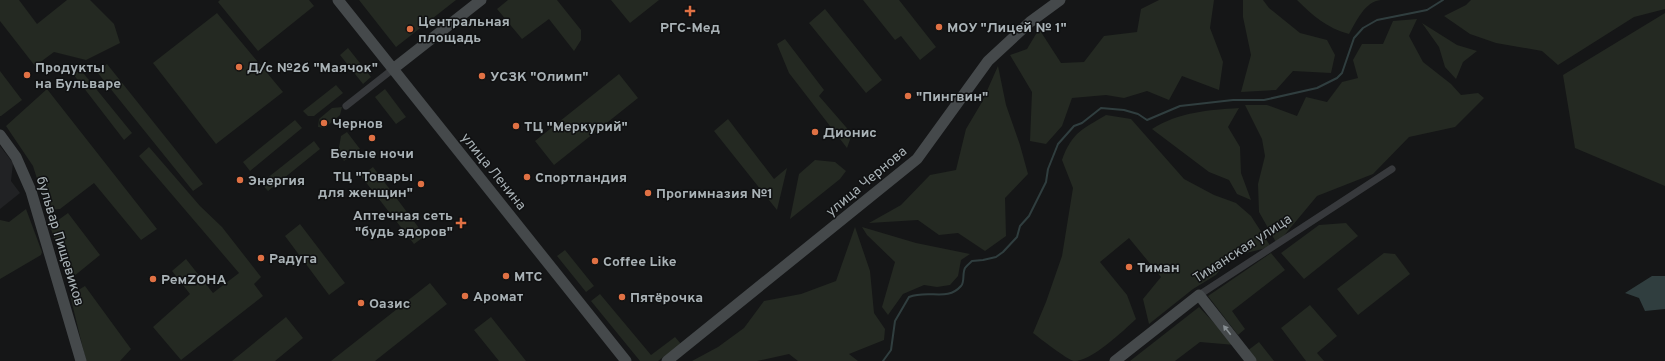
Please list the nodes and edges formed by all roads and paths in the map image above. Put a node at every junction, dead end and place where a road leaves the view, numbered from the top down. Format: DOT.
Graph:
graph roads {
  1 [pos="338,0"];
  2 [pos="481,0"];
  3 [pos="1060,0"];
  4 [pos="393,69"];
  5 [pos="346,106"];
  6 [pos="0,135"];
  7 [pos="1392,169"];
  8 [pos="1199,295"];
  9 [pos="81,361"];
  10 [pos="626,361"];
  11 [pos="667,361"];
  12 [pos="1116,361"];
  13 [pos="1251,361"];
  1 -- 4 [label="main road, улица Ленина"];
  2 -- 4 [label="main road"];
  3 -- 11 [label="main road, улица Чернова"];
  4 -- 5 [label="street"];
  4 -- 10 [label="main road, улица Ленина"];
  6 -- 9 [label="main road, бульвар Пищевиков"];
  7 -- 8 [label="street, Тиманская улица"];
  8 -- 12 [label="main road, Тиманская улица"];
  13 -- 8 [label="main road, one-way"];
}
